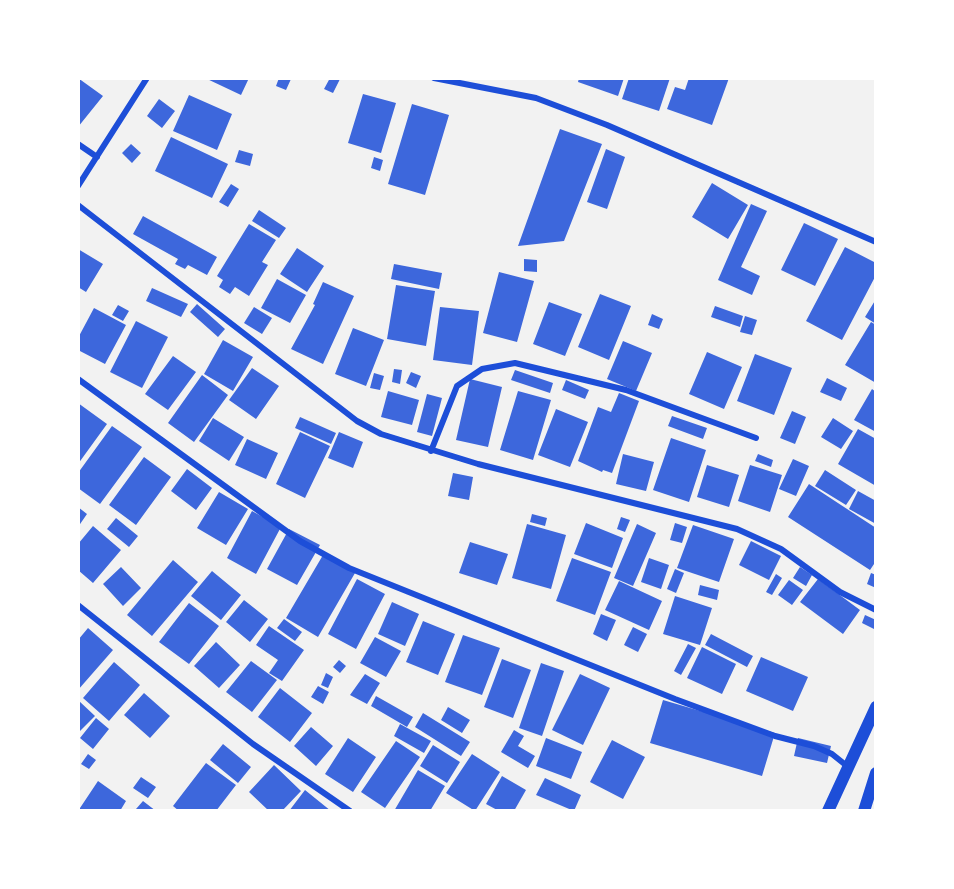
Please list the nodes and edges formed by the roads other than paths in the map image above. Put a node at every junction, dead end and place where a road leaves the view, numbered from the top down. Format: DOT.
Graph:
graph roads {
  1 [pos="147,78"];
  2 [pos="434,78"];
  3 [pos="78,144"];
  4 [pos="97,157"];
  5 [pos="78,186"];
  6 [pos="78,205"];
  7 [pos="876,242"];
  8 [pos="78,380"];
  9 [pos="756,438"];
  10 [pos="432,451"];
  11 [pos="78,604"];
  12 [pos="876,610"];
  13 [pos="876,707"];
  14 [pos="847,766"];
  15 [pos="876,773"];
  16 [pos="350,811"];
  17 [pos="828,811"];
  18 [pos="864,811"];
  1 -- 4 [label="street"];
  2 -- 7 [label="street"];
  3 -- 4 [label="street"];
  4 -- 5 [label="street"];
  6 -- 10 [label="street"];
  8 -- 14 [label="street"];
  9 -- 10 [label="street"];
  10 -- 12 [label="street"];
  11 -- 16 [label="street"];
  13 -- 14 [label="main road"];
  14 -- 17 [label="main road"];
  15 -- 18 [label="main road"];
}
